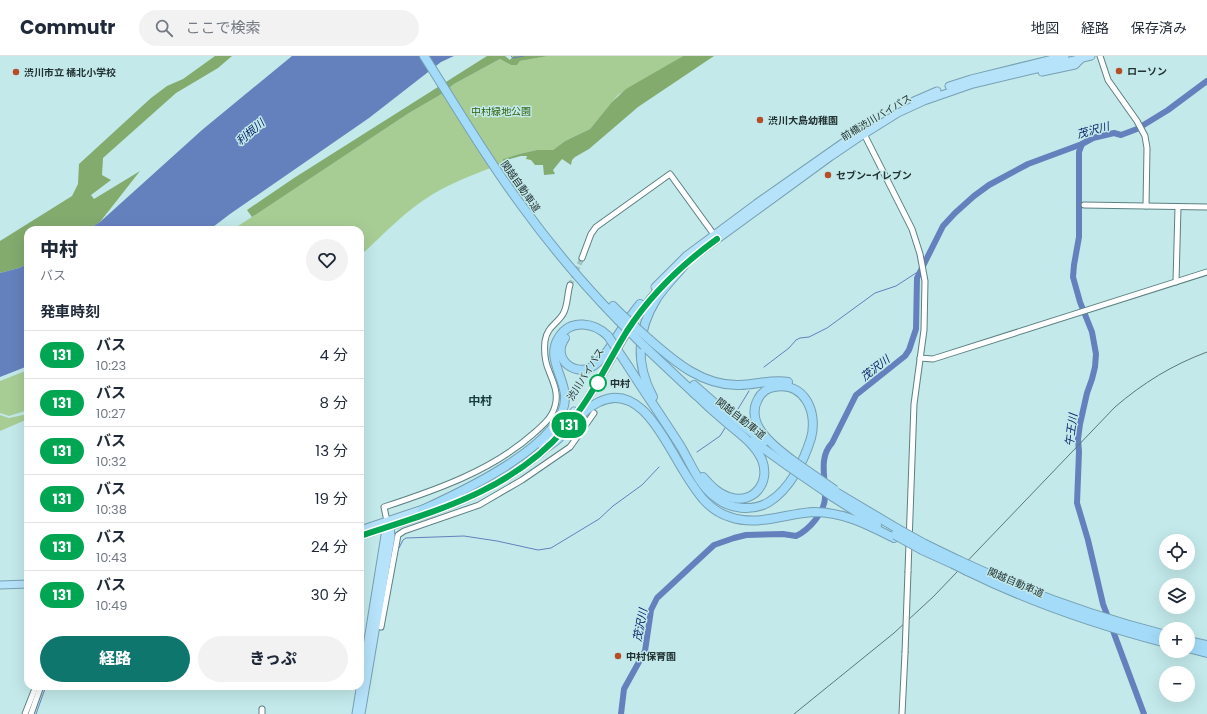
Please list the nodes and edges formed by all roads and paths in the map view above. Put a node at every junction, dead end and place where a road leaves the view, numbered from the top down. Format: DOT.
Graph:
graph roads {
  1 [pos="424,56"];
  2 [pos="430,56"];
  3 [pos="1065,56"];
  4 [pos="1090,56"];
  5 [pos="1100,56"];
  6 [pos="864,132"];
  7 [pos="502,173"];
  8 [pos="1084,205"];
  9 [pos="1146,206"];
  10 [pos="1178,207"];
  11 [pos="1207,207"];
  12 [pos="716,237"];
  13 [pos="582,258"];
  14 [pos="687,262"];
  15 [pos="1207,272"];
  16 [pos="1176,282"];
  17 [pos="570,285"];
  18 [pos="640,304"];
  19 [pos="621,317"];
  20 [pos="607,338"];
  21 [pos="647,343"];
  22 [pos="920,358"];
  23 [pos="626,366"];
  24 [pos="693,392"];
  25 [pos="594,413"];
  26 [pos="670,430"];
  27 [pos="661,434"];
  28 [pos="547,447"];
  29 [pos="687,458"];
  30 [pos="679,463"];
  31 [pos="790,463"];
  32 [pos="834,493"];
  33 [pos="422,510"];
  34 [pos="388,525"];
  35 [pos="364,529"];
  36 [pos="364,534"];
  37 [pos="896,534"];
  38 [pos="24,584"];
  39 [pos="0,585"];
  40 [pos="24,588"];
  41 [pos="0,590"];
  42 [pos="384,599"];
  43 [pos="381,627"];
  44 [pos="1123,627"];
  45 [pos="1159,634"];
  46 [pos="1159,640"];
  47 [pos="1195,642"];
  48 [pos="1207,645"];
  49 [pos="1195,650"];
  50 [pos="1207,653"];
  51 [pos="364,659"];
  52 [pos="34,690"];
  53 [pos="40,690"];
  54 [pos="359,690"];
  55 [pos="25,714"];
  56 [pos="32,714"];
  57 [pos="356,714"];
  58 [pos="361,714"];
  59 [pos="902,714"];
  1 -- 7 [label="highway, 関越自動車道"];
  2 -- 7 [label="highway, 関越自動車道"];
  3 -- 6 [label="highway, 前橋渋川バイパス"];
  4 -- 6 [label="highway, 前橋渋川バイパス"];
  5 -- 9 [label="street"];
  6 -- 12 [label="highway, 前橋渋川バイパス"];
  6 -- 22 [label="street"];
  7 -- 19 [label="highway, 関越自動車道"];
  7 -- 19 [label="highway, 関越自動車道"];
  8 -- 9 [label="street"];
  9 -- 10 [label="street"];
  10 -- 11 [label="street"];
  10 -- 16 [label="street"];
  12 -- 13 [label="street"];
  12 -- 14 [label="highway, 渋川バイパス"];
  12 -- 18 [label="highway, 渋川バイパス"];
  14 -- 26 [label="highway"];
  14 -- 28 [label="highway, 渋川バイパス"];
  15 -- 16 [label="street"];
  16 -- 22 [label="street"];
  17 -- 34 [label="street"];
  18 -- 20 [label="highway"];
  18 -- 33 [label="highway, 渋川バイパス"];
  19 -- 21 [label="highway, 関越自動車道, bridge"];
  20 -- 23 [label="highway, bridge"];
  20 -- 33 [label="highway"];
  21 -- 24 [label="highway, 関越自動車道"];
  21 -- 30 [label="highway"];
  21 -- 31 [label="highway, 関越自動車道"];
  22 -- 59 [label="street, bridge"];
  23 -- 26 [label="highway"];
  23 -- 27 [label="highway"];
  24 -- 29 [label="highway"];
  24 -- 31 [label="highway, 関越自動車道"];
  25 -- 42 [label="street"];
  26 -- 29 [label="highway"];
  27 -- 28 [label="highway"];
  27 -- 30 [label="highway"];
  28 -- 34 [label="highway, 渋川バイパス"];
  29 -- 31 [label="highway"];
  30 -- 37 [label="highway"];
  31 -- 32 [label="highway, 関越自動車道, bridge"];
  32 -- 37 [label="highway, 関越自動車道"];
  32 -- 37 [label="highway, 関越自動車道"];
  33 -- 34 [label="highway, 渋川バイパス"];
  34 -- 35 [label="highway, 渋川バイパス"];
  34 -- 36 [label="highway, 渋川バイパス"];
  34 -- 42 [label="highway"];
  34 -- 51 [label="highway"];
  37 -- 44 [label="highway, 関越自動車道, bridge"];
  38 -- 39 [label="highway"];
  40 -- 41 [label="highway"];
  42 -- 43 [label="street"];
  42 -- 58 [label="highway"];
  44 -- 45 [label="highway, 関越自動車道"];
  44 -- 46 [label="highway, 関越自動車道"];
  47 -- 48 [label="highway"];
  49 -- 50 [label="highway"];
  52 -- 55 [label="street"];
  53 -- 56 [label="street"];
  54 -- 57 [label="highway"];
}
